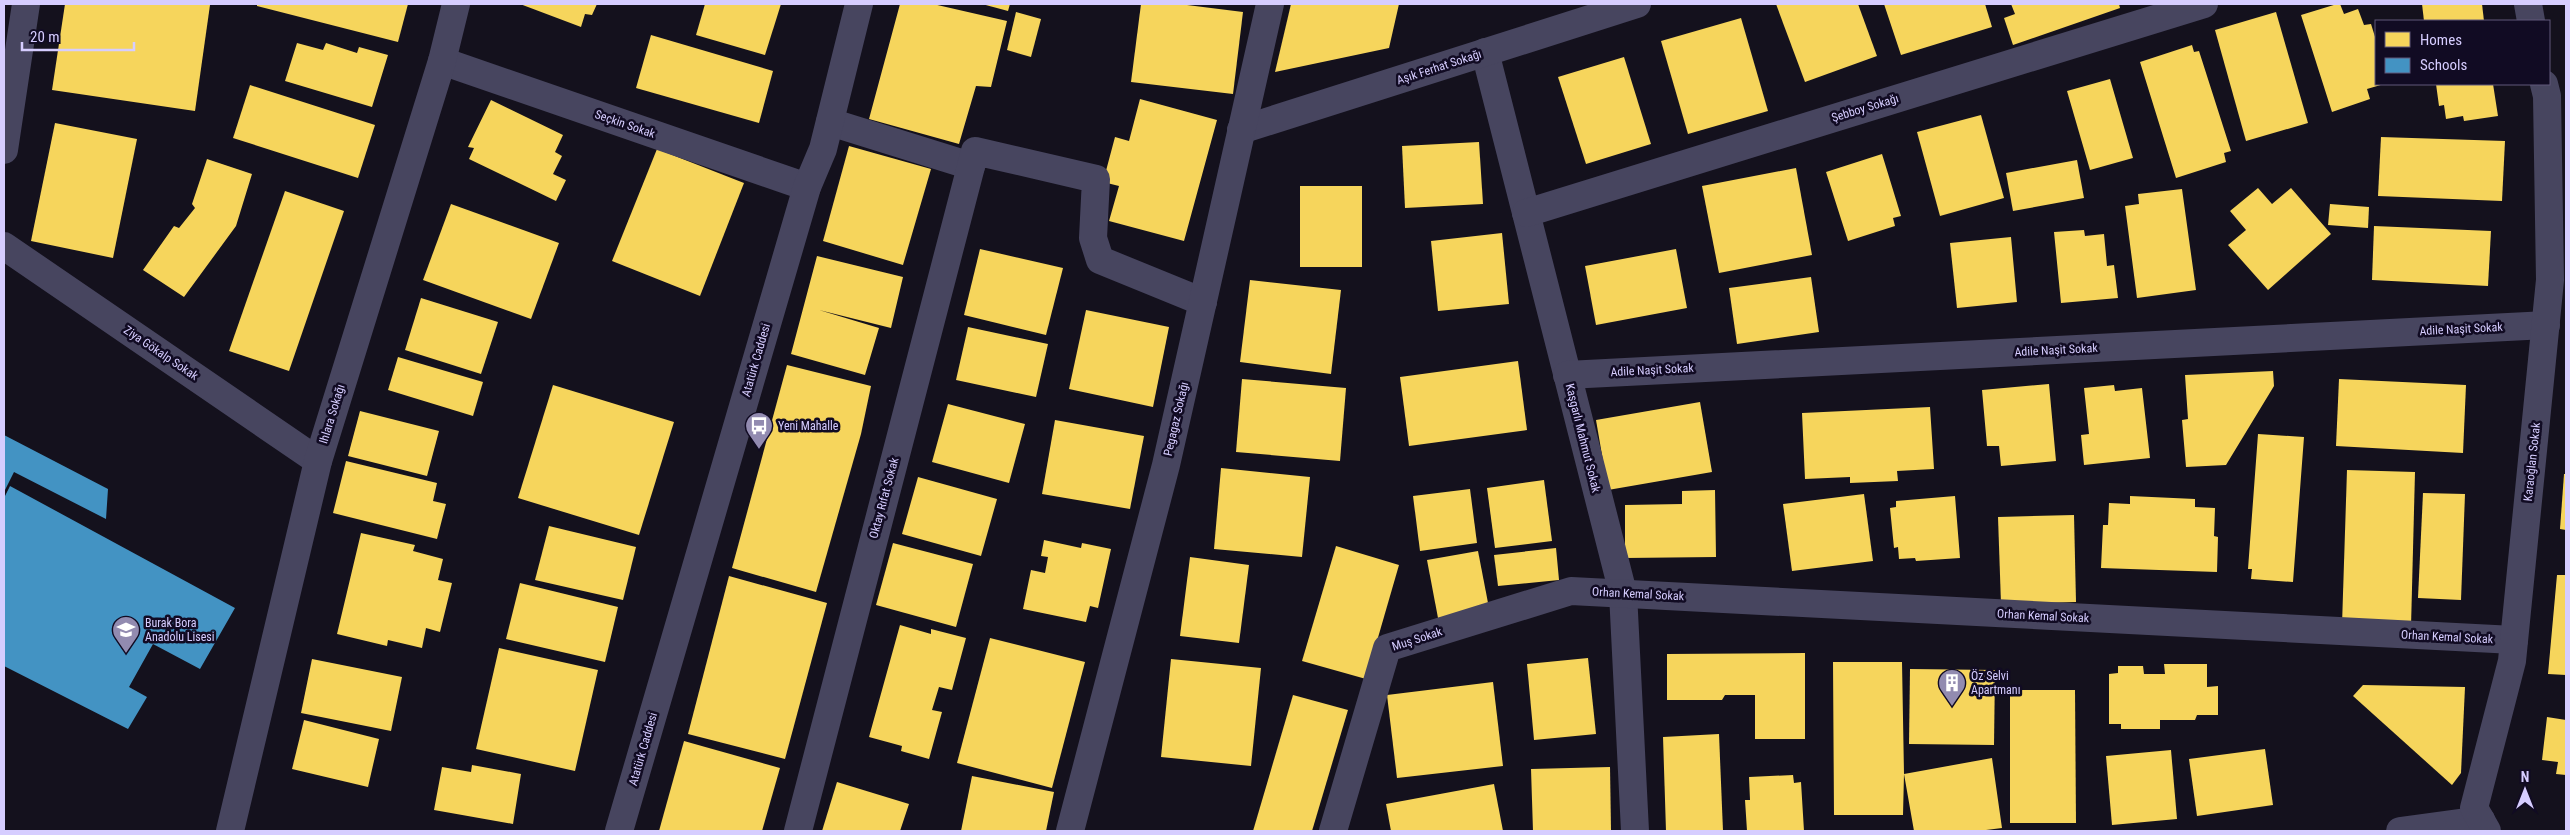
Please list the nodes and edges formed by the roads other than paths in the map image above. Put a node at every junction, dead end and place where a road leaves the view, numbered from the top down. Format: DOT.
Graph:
graph roads {
  1 [pos="26,4"];
  2 [pos="456,4"];
  3 [pos="859,4"];
  4 [pos="1270,4"];
  5 [pos="1637,4"];
  6 [pos="2204,4"];
  7 [pos="2528,4"];
  8 [pos="1593,11"];
  9 [pos="2531,20"];
  10 [pos="1485,52"];
  11 [pos="442,61"];
  12 [pos="2544,85"];
  13 [pos="830,122"];
  14 [pos="1241,130"];
  15 [pos="4,150"];
  16 [pos="971,166"];
  17 [pos="807,187"];
  18 [pos="1526,213"];
  19 [pos="4,246"];
  20 [pos="1203,302"];
  21 [pos="2546,325"];
  22 [pos="1567,375"];
  23 [pos="318,461"];
  24 [pos="1571,591"];
  25 [pos="1623,593"];
  26 [pos="2514,640"];
  27 [pos="2484,826"];
  28 [pos="230,831"];
  29 [pos="619,831"];
  30 [pos="798,831"];
  31 [pos="1070,831"];
  32 [pos="1333,831"];
  33 [pos="1635,831"];
  34 [pos="2400,831"];
  1 -- 15 [label="street"];
  2 -- 11 [label="street, Ihlara Sokağı"];
  3 -- 13 [label="street, Atatürk Caddesi"];
  4 -- 14 [label="street, Pegagaz Sokağı"];
  5 -- 8 [label="street, Aşık Ferhat Sokağı"];
  6 -- 18 [label="street, Şebboy Sokağı"];
  7 -- 9 [label="street"];
  8 -- 10 [label="street, Aşık Ferhat Sokağı"];
  10 -- 14 [label="street, Aşık Ferhat Sokağı"];
  10 -- 18 [label="street, Kaşgarlı Mahmut Sokak"];
  11 -- 17 [label="street, Seçkin Sokak"];
  11 -- 23 [label="street, Ihlara Sokağı"];
  12 -- 21 [label="street, Karaoğlan Sokak"];
  13 -- 16 [label="street"];
  13 -- 17 [label="street, Atatürk Caddesi"];
  14 -- 20 [label="street, Pegagaz Sokağı"];
  16 -- 20 [label="street"];
  16 -- 30 [label="street, Oktay Rıfat Sokak"];
  17 -- 29 [label="street, Atatürk Caddesi"];
  18 -- 22 [label="street, Kaşgarlı Mahmut Sokak"];
  19 -- 23 [label="street, Ziya Gökalp Sokak"];
  20 -- 31 [label="street, Pegagaz Sokağı"];
  21 -- 22 [label="street, Adile Naşit Sokak"];
  21 -- 26 [label="street, Karaoğlan Sokak"];
  22 -- 25 [label="street, Kaşgarlı Mahmut Sokak"];
  23 -- 28 [label="street, Ihlara Sokağı"];
  24 -- 25 [label="street, Orhan Kemal Sokak"];
  24 -- 32 [label="street, Muş Sokak"];
  25 -- 26 [label="street, Orhan Kemal Sokak"];
  25 -- 33 [label="street, Kaşgarlı Mahmut Sokak"];
  26 -- 27 [label="street, Karaoğlan Sokak"];
  27 -- 34 [label="street"];
}
